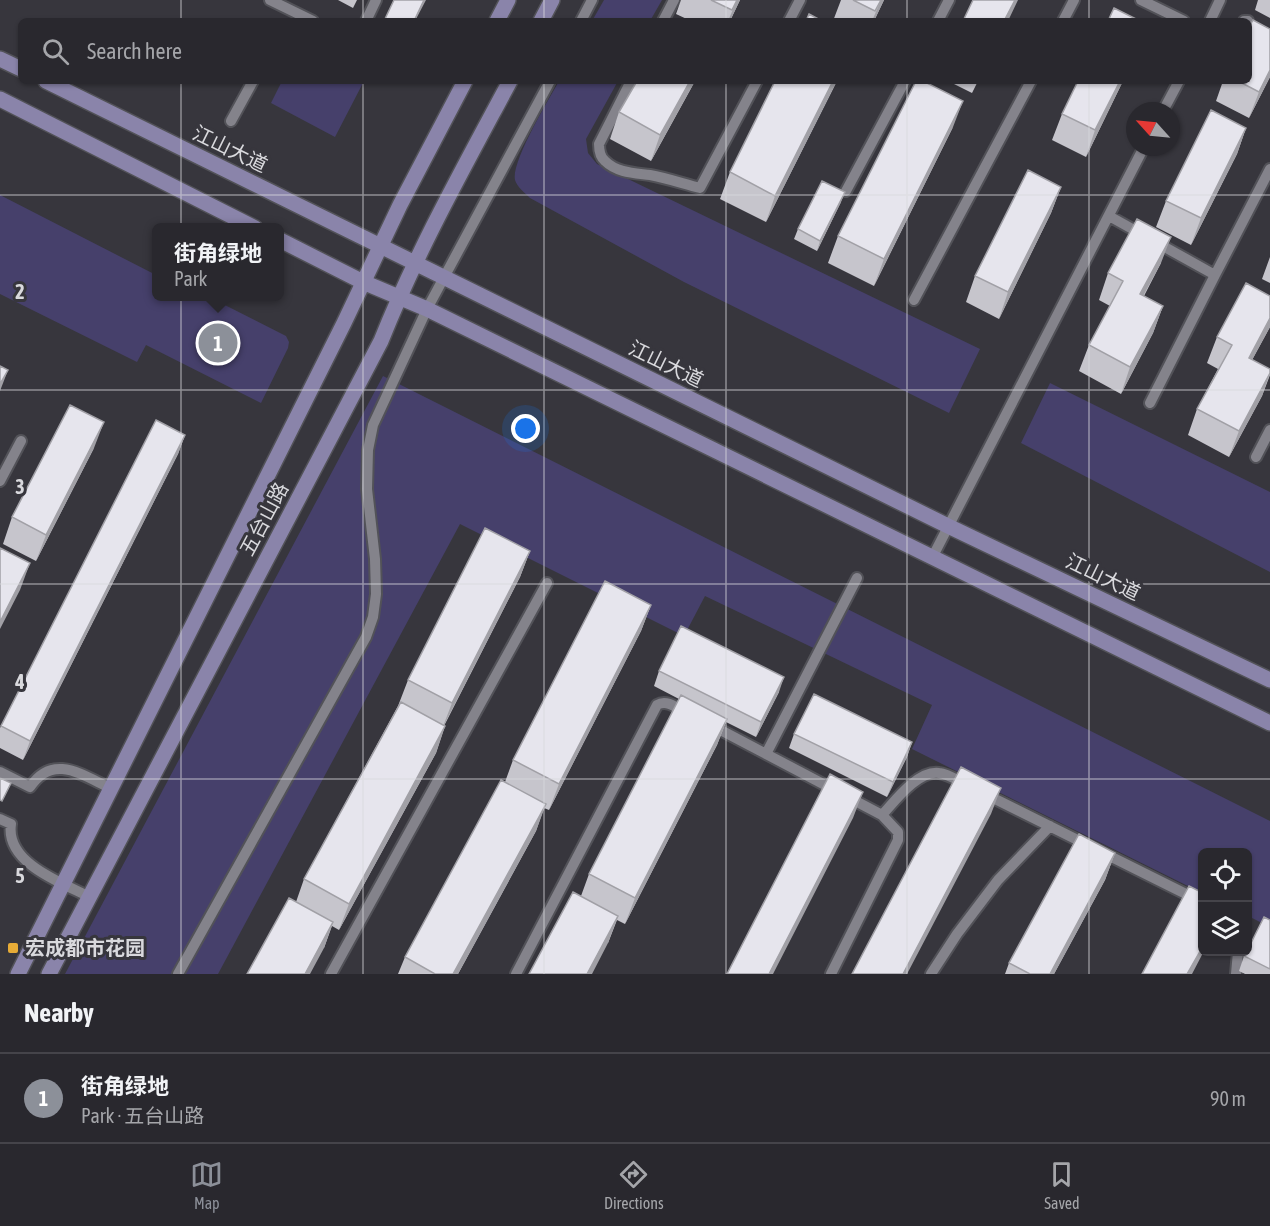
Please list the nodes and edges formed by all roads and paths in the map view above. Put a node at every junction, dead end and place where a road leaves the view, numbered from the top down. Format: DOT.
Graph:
graph roads {
  1 [pos="270,0"];
  2 [pos="376,0"];
  3 [pos="508,0"];
  4 [pos="552,0"];
  5 [pos="592,0"];
  6 [pos="674,0"];
  7 [pos="800,0"];
  8 [pos="949,0"];
  9 [pos="1074,0"];
  10 [pos="1140,0"];
  11 [pos="1220,0"];
  12 [pos="290,10"];
  13 [pos="286,18"];
  14 [pos="307,18"];
  15 [pos="367,18"];
  16 [pos="499,18"];
  17 [pos="543,18"];
  18 [pos="583,18"];
  19 [pos="665,18"];
  20 [pos="791,18"];
  21 [pos="940,18"];
  22 [pos="1065,18"];
  23 [pos="1178,18"];
  24 [pos="1211,18"];
  25 [pos="1252,23"];
  26 [pos="1260,27"];
  27 [pos="0,58"];
  28 [pos="18,67"];
  29 [pos="52,84"];
  30 [pos="251,84"];
  31 [pos="463,84"];
  32 [pos="508,84"];
  33 [pos="547,84"];
  34 [pos="629,84"];
  35 [pos="755,84"];
  36 [pos="903,84"];
  37 [pos="1029,84"];
  38 [pos="1177,84"];
  39 [pos="0,99"];
  40 [pos="1168,102"];
  41 [pos="231,121"];
  42 [pos="1139,156"];
  43 [pos="1270,169"];
  44 [pos="846,191"];
  45 [pos="1109,216"];
  46 [pos="245,223"];
  47 [pos="284,242"];
  48 [pos="380,245"];
  49 [pos="415,264"];
  50 [pos="1215,275"];
  51 [pos="444,278"];
  52 [pos="363,282"];
  53 [pos="398,298"];
  54 [pos="914,300"];
  55 [pos="427,309"];
  56 [pos="1150,403"];
  57 [pos="1270,430"];
  58 [pos="21,441"];
  59 [pos="1256,458"];
  60 [pos="0,481"];
  61 [pos="948,526"];
  62 [pos="932,558"];
  63 [pos="857,578"];
  64 [pos="547,583"];
  65 [pos="1270,680"];
  66 [pos="1270,723"];
  67 [pos="765,754"];
  68 [pos="0,772"];
  69 [pos="111,788"];
  70 [pos="882,814"];
  71 [pos="0,819"];
  72 [pos="1050,826"];
  73 [pos="63,884"];
  74 [pos="90,897"];
  75 [pos="1198,900"];
  76 [pos="1238,956"];
  77 [pos="18,974"];
  78 [pos="49,974"];
  79 [pos="178,974"];
  80 [pos="331,974"];
  81 [pos="516,974"];
  82 [pos="831,974"];
  83 [pos="931,974"];
  84 [pos="1236,974"];
  1 -- 12 [label="lane"];
  2 -- 15 [label="lane"];
  3 -- 16 [label="main road"];
  4 -- 17 [label="main road"];
  5 -- 18 [label="lane"];
  6 -- 19 [label="lane"];
  7 -- 20 [label="lane"];
  8 -- 21 [label="lane"];
  9 -- 22 [label="lane"];
  10 -- 23 [label="lane"];
  11 -- 24 [label="lane"];
  12 -- 13 [label="lane"];
  12 -- 14 [label="lane"];
  25 -- 26 [label="lane"];
  27 -- 28 [label="main road"];
  29 -- 48 [label="main road, 江山大道"];
  30 -- 41 [label="lane"];
  31 -- 48 [label="main road, 五台山路"];
  32 -- 49 [label="main road, 五台山路"];
  33 -- 51 [label="lane"];
  34 -- 35 [label="lane"];
  36 -- 44 [label="lane"];
  37 -- 54 [label="lane"];
  38 -- 40 [label="lane"];
  39 -- 46 [label="main road"];
  42 -- 45 [label="lane"];
  43 -- 50 [label="lane"];
  45 -- 50 [label="lane"];
  45 -- 61 [label="lane"];
  47 -- 52 [label="main road"];
  48 -- 49 [label="main road, 江山大道"];
  48 -- 52 [label="main road, 五台山路"];
  49 -- 51 [label="main road, 江山大道"];
  49 -- 53 [label="main road, 五台山路"];
  50 -- 56 [label="lane"];
  51 -- 55 [label="lane"];
  51 -- 61 [label="main road, 江山大道"];
  52 -- 53 [label="main road"];
  52 -- 69 [label="main road, 五台山路"];
  53 -- 55 [label="main road"];
  53 -- 74 [label="main road, 五台山路"];
  55 -- 62 [label="main road"];
  55 -- 79 [label="lane"];
  57 -- 59 [label="lane"];
  58 -- 60 [label="lane"];
  61 -- 62 [label="lane"];
  61 -- 65 [label="main road, 江山大道"];
  62 -- 66 [label="main road"];
  63 -- 67 [label="lane"];
  64 -- 80 [label="lane"];
  67 -- 70 [label="lane"];
  67 -- 81 [label="lane"];
  68 -- 69 [label="lane"];
  69 -- 73 [label="main road, 五台山路"];
  70 -- 72 [label="lane"];
  70 -- 82 [label="lane"];
  71 -- 73 [label="lane"];
  72 -- 75 [label="lane"];
  72 -- 83 [label="lane"];
  73 -- 74 [label="lane"];
  73 -- 77 [label="main road, 五台山路"];
  74 -- 78 [label="main road, 五台山路"];
  76 -- 84 [label="lane"];
}
